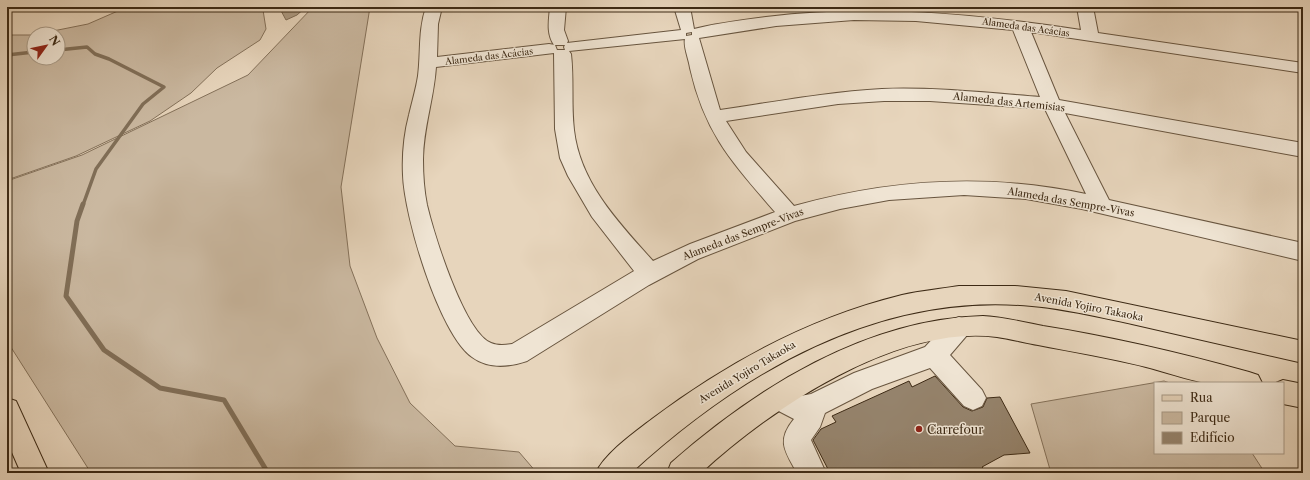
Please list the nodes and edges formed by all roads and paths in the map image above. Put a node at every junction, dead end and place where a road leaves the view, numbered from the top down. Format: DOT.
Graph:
graph roads {
  1 [pos="434,7"];
  2 [pos="558,7"];
  3 [pos="682,7"];
  4 [pos="1085,7"];
  5 [pos="1020,26"];
  6 [pos="689,34"];
  7 [pos="1090,36"];
  8 [pos="561,48"];
  9 [pos="428,63"];
  10 [pos="1303,68"];
  11 [pos="1052,105"];
  12 [pos="714,118"];
  13 [pos="1303,150"];
  14 [pos="1102,206"];
  15 [pos="789,214"];
  16 [pos="1303,252"];
  17 [pos="650,274"];
  18 [pos="959,327"];
  19 [pos="1303,352"];
  20 [pos="934,355"];
  21 [pos="1246,382"];
  22 [pos="1284,392"];
  23 [pos="1303,396"];
  24 [pos="778,398"];
  25 [pos="973,398"];
  26 [pos="814,406"];
  27 [pos="7,410"];
  28 [pos="34,473"];
  29 [pos="610,473"];
  30 [pos="681,473"];
  31 [pos="812,473"];
  1 -- 9 [label="street"];
  2 -- 8 [label="street"];
  3 -- 6 [label="street"];
  4 -- 7 [label="street"];
  5 -- 6 [label="street, Alameda das Acácias"];
  5 -- 7 [label="street, Alameda das Acácias"];
  5 -- 11 [label="street"];
  6 -- 8 [label="street, Alameda das Acácias"];
  6 -- 12 [label="street"];
  7 -- 10 [label="street, Alameda das Acácias"];
  8 -- 9 [label="street, Alameda das Acácias"];
  8 -- 17 [label="street"];
  9 -- 17 [label="street, Alameda das Sempre-Vivas"];
  11 -- 12 [label="street, Alameda das Artemisias"];
  11 -- 13 [label="street, Alameda das Artemisias"];
  11 -- 14 [label="street"];
  12 -- 15 [label="street"];
  14 -- 15 [label="street, Alameda das Sempre-Vivas"];
  14 -- 16 [label="street, Alameda das Sempre-Vivas"];
  15 -- 17 [label="street, Alameda das Sempre-Vivas"];
  18 -- 20 [label="street"];
  18 -- 21 [label="main road"];
  18 -- 24 [label="main road"];
  19 -- 29 [label="main road, Avenida Yojiro Takaoka"];
  20 -- 25 [label="street"];
  20 -- 26 [label="street"];
  22 -- 23 [label="main road"];
  24 -- 26 [label="street"];
  24 -- 30 [label="main road"];
  26 -- 31 [label="street"];
  27 -- 28 [label="main road"];
}
